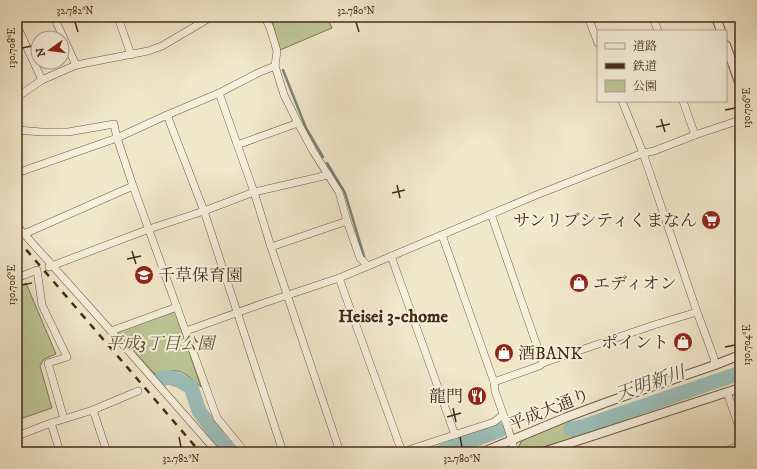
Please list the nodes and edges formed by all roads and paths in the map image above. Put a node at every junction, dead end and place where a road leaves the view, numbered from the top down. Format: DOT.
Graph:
graph roads {
  1 [pos="54,17"];
  2 [pos="118,17"];
  3 [pos="211,17"];
  4 [pos="265,17"];
  5 [pos="588,17"];
  6 [pos="653,17"];
  7 [pos="716,17"];
  8 [pos="17,26"];
  9 [pos="658,30"];
  10 [pos="721,30"];
  11 [pos="597,40"];
  12 [pos="727,48"];
  13 [pos="131,54"];
  14 [pos="76,65"];
  15 [pos="276,66"];
  16 [pos="42,80"];
  17 [pos="740,85"];
  18 [pos="219,93"];
  19 [pos="17,97"];
  20 [pos="622,102"];
  21 [pos="683,102"];
  22 [pos="167,114"];
  23 [pos="740,120"];
  24 [pos="298,123"];
  25 [pos="17,130"];
  26 [pos="695,135"];
  27 [pos="117,138"];
  28 [pos="237,145"];
  29 [pos="643,153"];
  30 [pos="17,173"];
  31 [pos="328,175"];
  32 [pos="133,186"];
  33 [pos="254,192"];
  34 [pos="204,211"];
  35 [pos="491,214"];
  36 [pos="347,221"];
  37 [pos="17,226"];
  38 [pos="149,229"];
  39 [pos="24,234"];
  40 [pos="442,235"];
  41 [pos="270,247"];
  42 [pos="391,256"];
  43 [pos="50,266"];
  44 [pos="368,266"];
  45 [pos="17,278"];
  46 [pos="339,278"];
  47 [pos="287,295"];
  48 [pos="177,307"];
  49 [pos="697,312"];
  50 [pos="237,313"];
  51 [pos="111,331"];
  52 [pos="186,331"];
  53 [pos="740,355"];
  54 [pos="543,363"];
  55 [pos="715,365"];
  56 [pos="494,382"];
  57 [pos="740,388"];
  58 [pos="138,391"];
  59 [pos="727,392"];
  60 [pos="93,410"];
  61 [pos="503,415"];
  62 [pos="64,419"];
  63 [pos="51,423"];
  64 [pos="740,430"];
  65 [pos="455,435"];
  66 [pos="17,436"];
  67 [pos="511,440"];
  68 [pos="740,446"];
  69 [pos="60,452"];
  70 [pos="107,452"];
  71 [pos="217,452"];
  72 [pos="245,452"];
  73 [pos="284,452"];
  74 [pos="340,452"];
  75 [pos="402,452"];
  76 [pos="483,452"];
  77 [pos="515,452"];
  78 [pos="543,452"];
  79 [pos="722,452"];
  1 -- 14 [label="street"];
  2 -- 13 [label="street"];
  3 -- 13 [label="street"];
  4 -- 15 [label="street"];
  5 -- 11 [label="street"];
  6 -- 9 [label="street"];
  7 -- 10 [label="street"];
  8 -- 16 [label="street"];
  12 -- 17 [label="street"];
  13 -- 14 [label="street"];
  14 -- 16 [label="street"];
  15 -- 18 [label="street"];
  15 -- 24 [label="street"];
  16 -- 19 [label="street"];
  18 -- 22 [label="street"];
  18 -- 28 [label="street"];
  20 -- 29 [label="street"];
  21 -- 26 [label="street"];
  22 -- 27 [label="street"];
  22 -- 34 [label="street"];
  23 -- 26 [label="street"];
  24 -- 28 [label="street"];
  24 -- 31 [label="street"];
  25 -- 27 [label="street"];
  26 -- 29 [label="street"];
  27 -- 30 [label="street"];
  27 -- 32 [label="street"];
  28 -- 33 [label="street"];
  29 -- 35 [label="street"];
  29 -- 49 [label="street"];
  31 -- 33 [label="street"];
  31 -- 36 [label="street"];
  32 -- 38 [label="street"];
  32 -- 39 [label="street"];
  33 -- 34 [label="street"];
  33 -- 41 [label="street"];
  34 -- 38 [label="street"];
  34 -- 50 [label="street"];
  35 -- 40 [label="street"];
  35 -- 54 [label="street"];
  36 -- 41 [label="street"];
  36 -- 44 [label="street"];
  37 -- 39 [label="street"];
  38 -- 43 [label="street"];
  38 -- 48 [label="street"];
  39 -- 43 [label="street"];
  40 -- 42 [label="street"];
  40 -- 56 [label="street"];
  41 -- 47 [label="street"];
  42 -- 44 [label="street"];
  42 -- 65 [label="street"];
  43 -- 51 [label="street"];
  44 -- 46 [label="street"];
  45 -- 62 [label="street"];
  46 -- 47 [label="street"];
  46 -- 75 [label="street"];
  47 -- 50 [label="street"];
  47 -- 74 [label="street"];
  48 -- 51 [label="street"];
  48 -- 52 [label="street"];
  49 -- 54 [label="street"];
  49 -- 55 [label="street"];
  50 -- 52 [label="street"];
  50 -- 73 [label="street"];
  51 -- 71 [label="street"];
  52 -- 72 [label="street"];
  53 -- 55 [label="street, 平成大通り"];
  54 -- 56 [label="street"];
  55 -- 67 [label="street, 平成大通り"];
  56 -- 61 [label="street"];
  57 -- 59 [label="street"];
  58 -- 60 [label="street"];
  59 -- 64 [label="street"];
  59 -- 78 [label="street"];
  60 -- 62 [label="street"];
  60 -- 70 [label="street"];
  61 -- 65 [label="street"];
  61 -- 67 [label="street"];
  62 -- 63 [label="street"];
  63 -- 66 [label="street"];
  63 -- 69 [label="street"];
  65 -- 75 [label="street"];
  67 -- 76 [label="street, 平成大通り"];
  67 -- 77 [label="street"];
  68 -- 79 [label="street"];
}
